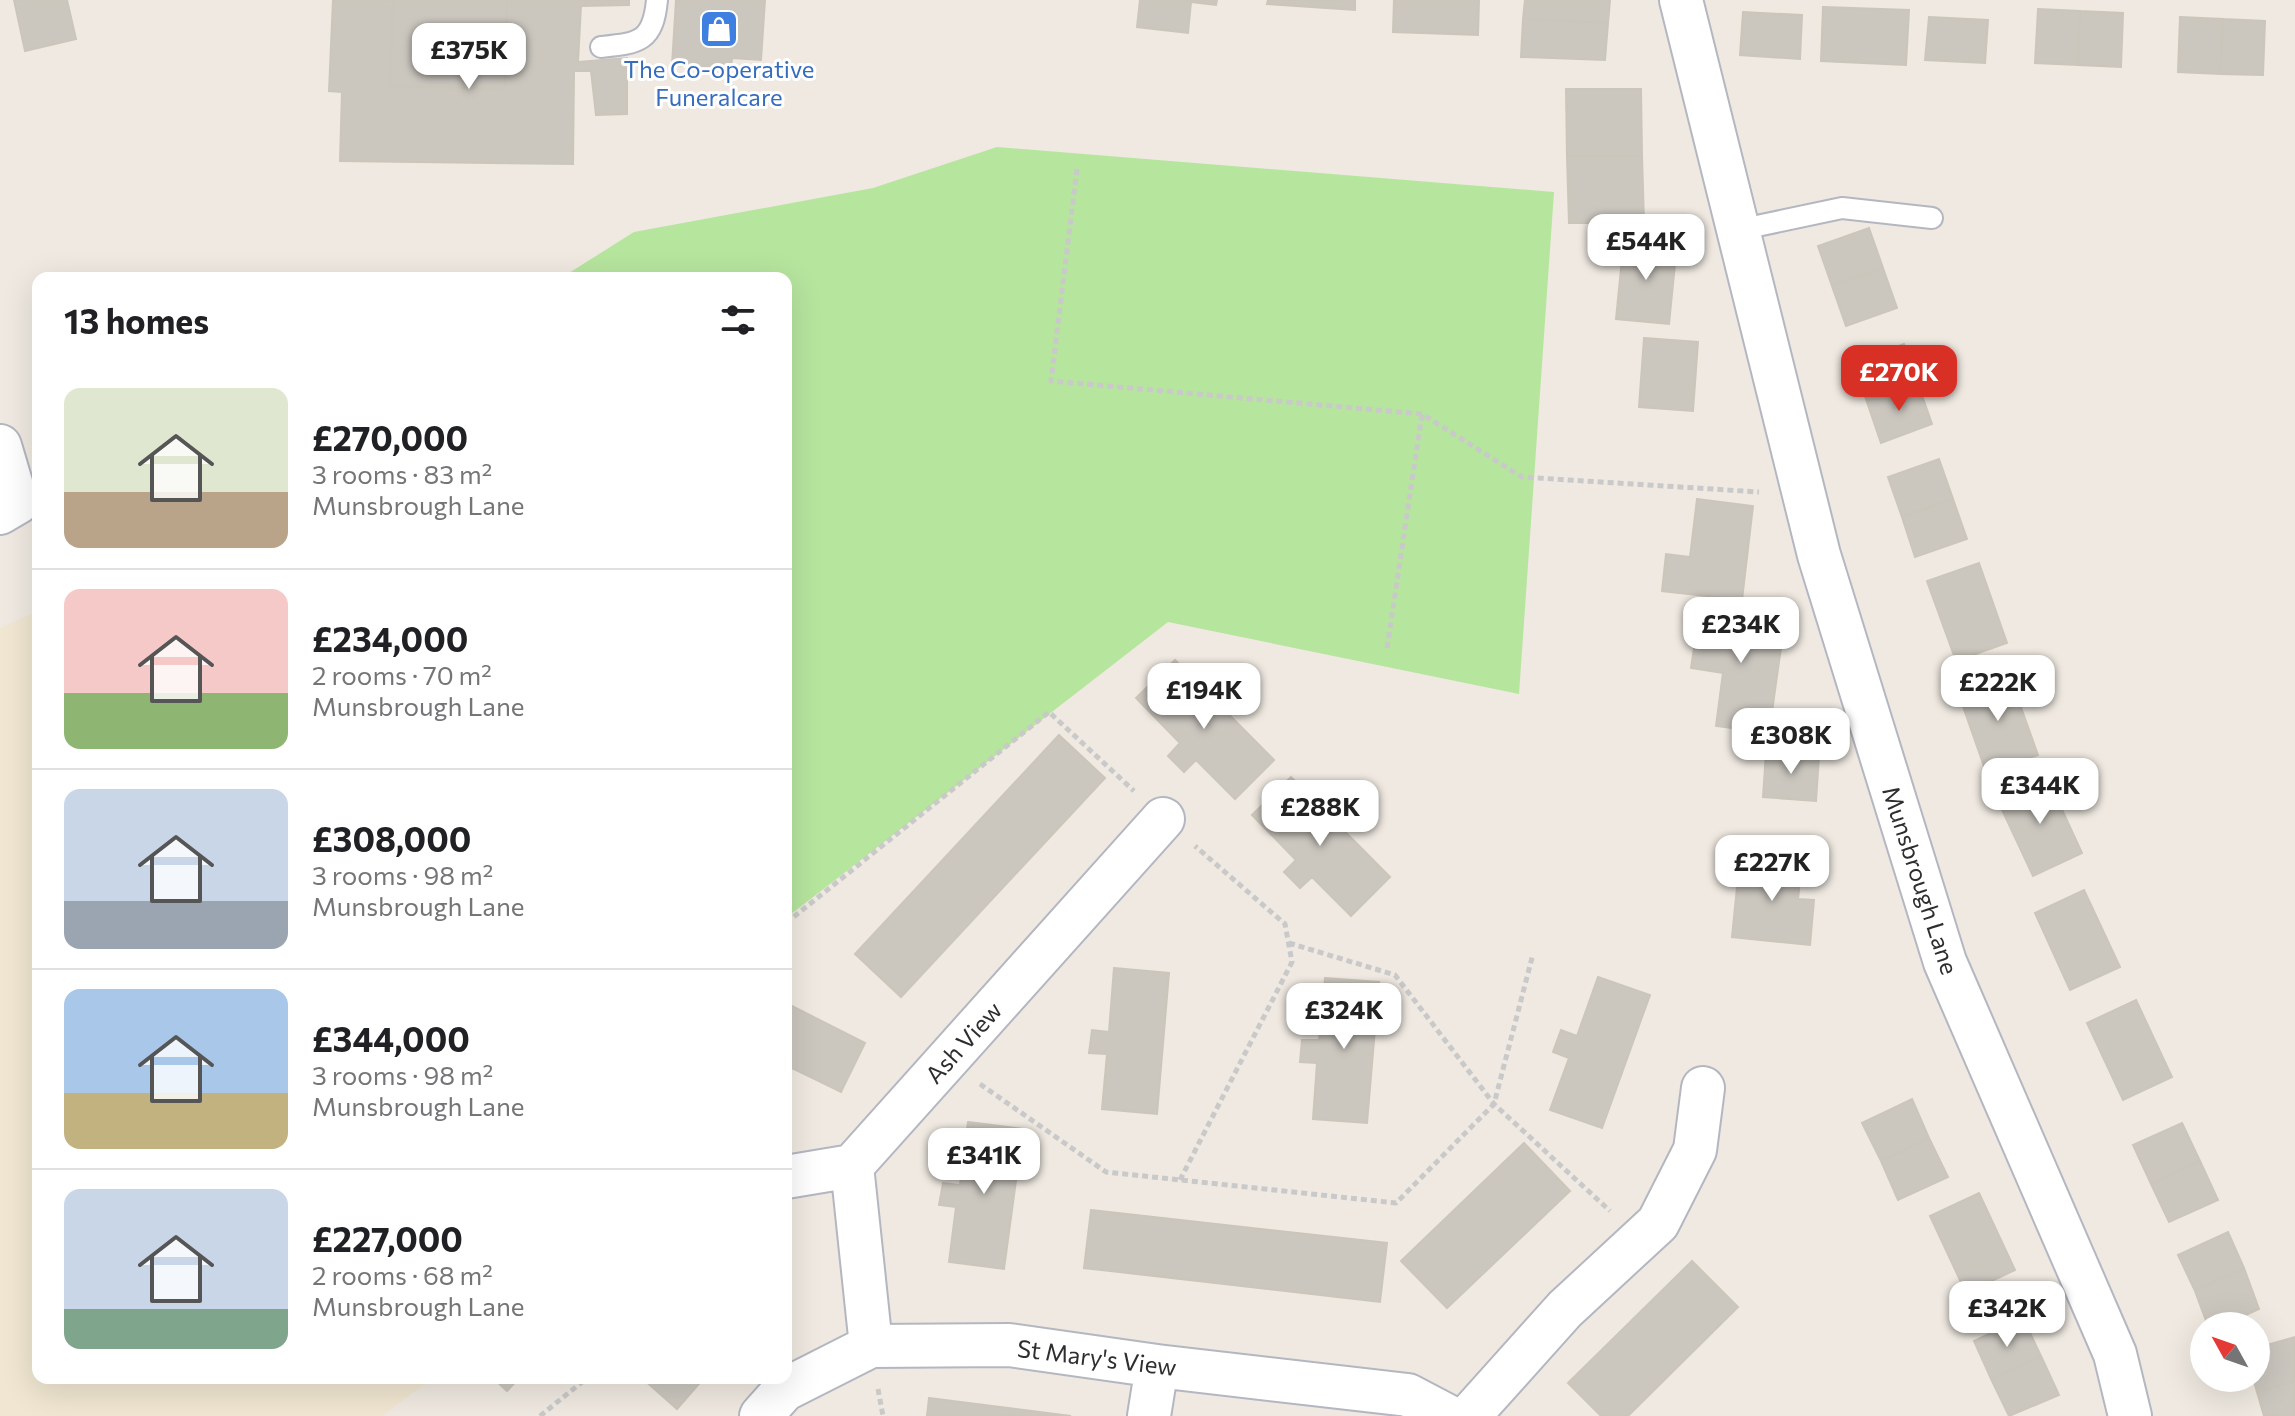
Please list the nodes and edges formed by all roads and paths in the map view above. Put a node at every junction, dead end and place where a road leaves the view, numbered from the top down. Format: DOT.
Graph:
graph roads {
  1 [pos="657,0"];
  2 [pos="1681,0"];
  3 [pos="601,47"];
  4 [pos="1077,169"];
  5 [pos="1932,218"];
  6 [pos="1738,230"];
  7 [pos="1422,414"];
  8 [pos="0,446"];
  9 [pos="1804,495"];
  10 [pos="0,513"];
  11 [pos="1387,648"];
  12 [pos="1163,819"];
  13 [pos="792,918"];
  14 [pos="1289,943"];
  15 [pos="1533,954"];
  16 [pos="946,1061"];
  17 [pos="1703,1088"];
  18 [pos="1494,1104"];
  19 [pos="852,1166"];
  20 [pos="792,1176"];
  21 [pos="1180,1180"];
  22 [pos="1641,1239"];
  23 [pos="871,1346"];
  24 [pos="1157,1366"];
  25 [pos="580,1384"];
  26 [pos="540,1416"];
  27 [pos="761,1416"];
  28 [pos="1149,1416"];
  29 [pos="1448,1416"];
  30 [pos="1469,1416"];
  31 [pos="2130,1416"];
  1 -- 3 [label="lane"];
  2 -- 6 [label="street, Munsbrough Lane"];
  4 -- 7 [label="path"];
  5 -- 6 [label="lane"];
  6 -- 9 [label="street, Munsbrough Lane"];
  7 -- 9 [label="path"];
  7 -- 11 [label="path"];
  8 -- 10 [label="street"];
  9 -- 31 [label="street, Munsbrough Lane"];
  12 -- 13 [label="path"];
  12 -- 14 [label="path"];
  12 -- 16 [label="street, Ash View"];
  14 -- 18 [label="path"];
  14 -- 21 [label="path"];
  15 -- 18 [label="path"];
  16 -- 19 [label="street, Ash View"];
  16 -- 21 [label="path"];
  17 -- 22 [label="street"];
  18 -- 21 [label="path"];
  18 -- 22 [label="path"];
  19 -- 20 [label="street"];
  19 -- 23 [label="street"];
  22 -- 30 [label="street"];
  23 -- 24 [label="street, St Mary's View"];
  23 -- 27 [label="street, St Mary's View"];
  24 -- 28 [label="street"];
  24 -- 29 [label="street, St Mary's View"];
  25 -- 26 [label="path"];
}
